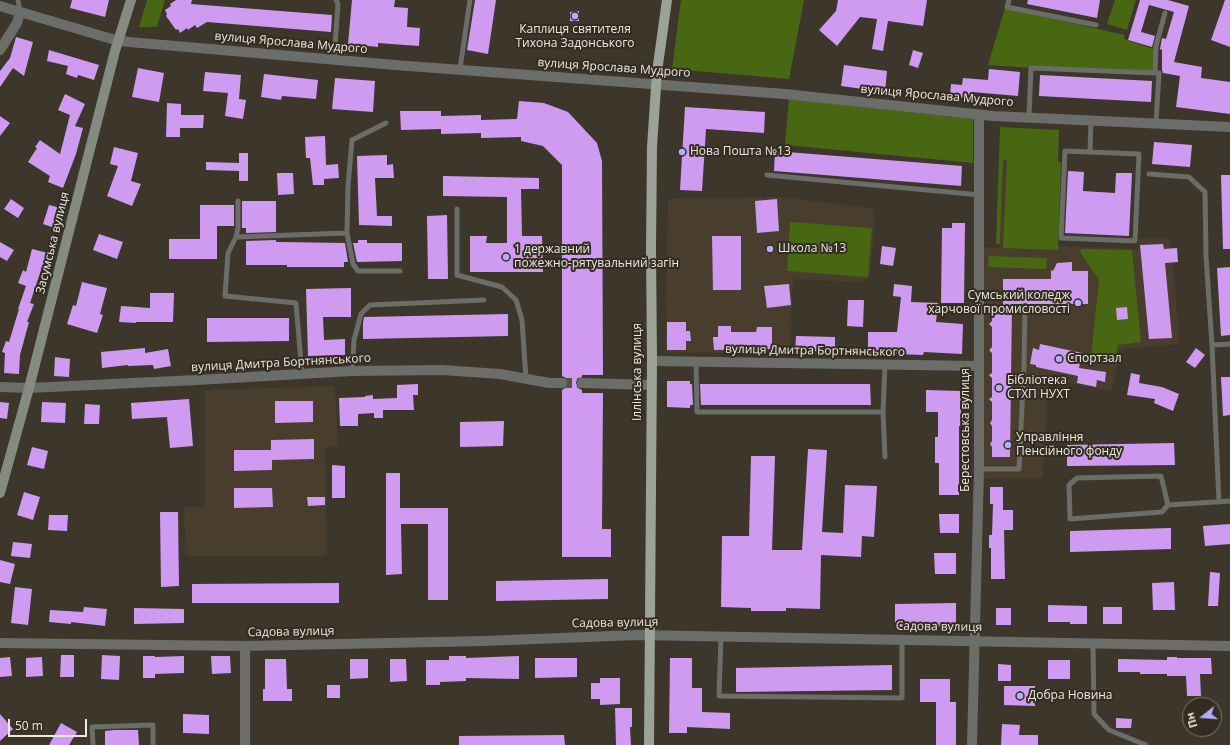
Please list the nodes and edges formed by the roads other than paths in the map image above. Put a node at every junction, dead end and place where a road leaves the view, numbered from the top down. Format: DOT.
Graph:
graph roads {
  1 [pos="18,0"];
  2 [pos="131,0"];
  3 [pos="336,0"];
  4 [pos="470,0"];
  5 [pos="667,0"];
  6 [pos="1009,0"];
  7 [pos="0,6"];
  8 [pos="20,12"];
  9 [pos="1165,13"];
  10 [pos="1096,25"];
  11 [pos="118,40"];
  12 [pos="0,50"];
  13 [pos="334,60"];
  14 [pos="460,69"];
  15 [pos="1155,73"];
  16 [pos="656,84"];
  17 [pos="980,115"];
  18 [pos="1029,117"];
  19 [pos="1091,120"];
  20 [pos="386,123"];
  21 [pos="1156,123"];
  22 [pos="1230,127"];
  23 [pos="1090,152"];
  24 [pos="1149,174"];
  25 [pos="766,175"];
  26 [pos="980,195"];
  27 [pos="238,201"];
  28 [pos="457,209"];
  29 [pos="347,233"];
  30 [pos="236,237"];
  31 [pos="400,271"];
  32 [pos="484,300"];
  33 [pos="1025,307"];
  34 [pos="1230,344"];
  35 [pos="1212,345"];
  36 [pos="652,361"];
  37 [pos="696,362"];
  38 [pos="885,365"];
  39 [pos="979,366"];
  40 [pos="352,371"];
  41 [pos="302,374"];
  42 [pos="526,379"];
  43 [pos="562,383"];
  44 [pos="582,383"];
  45 [pos="651,385"];
  46 [pos="0,387"];
  47 [pos="29,388"];
  48 [pos="883,412"];
  49 [pos="885,457"];
  50 [pos="979,469"];
  51 [pos="0,493"];
  52 [pos="1230,501"];
  53 [pos="1220,502"];
  54 [pos="1168,505"];
  55 [pos="650,635"];
  56 [pos="721,636"];
  57 [pos="902,640"];
  58 [pos="975,641"];
  59 [pos="0,643"];
  60 [pos="1093,644"];
  61 [pos="245,646"];
  62 [pos="1230,646"];
  63 [pos="93,745"];
  64 [pos="153,745"];
  65 [pos="245,745"];
  66 [pos="649,745"];
  67 [pos="972,745"];
  68 [pos="1146,745"];
  1 -- 8 [label="lane"];
  2 -- 11 [label="street, Засумська вулиця"];
  3 -- 13 [label="lane"];
  4 -- 14 [label="lane"];
  5 -- 16 [label="main road, Іллінська вулиця"];
  6 -- 10 [label="lane"];
  7 -- 8 [label="street, вулиця Ярослава Мудрого"];
  8 -- 11 [label="street, вулиця Ярослава Мудрого"];
  8 -- 12 [label="street"];
  9 -- 15 [label="lane"];
  11 -- 13 [label="street, вулиця Ярослава Мудрого"];
  11 -- 47 [label="street, Засумська вулиця"];
  13 -- 14 [label="street, вулиця Ярослава Мудрого"];
  14 -- 16 [label="street, вулиця Ярослава Мудрого"];
  15 -- 18 [label="lane"];
  15 -- 21 [label="lane"];
  16 -- 17 [label="street, вулиця Ярослава Мудрого"];
  16 -- 36 [label="main road, Іллінська вулиця"];
  17 -- 18 [label="street, вулиця Ярослава Мудрого"];
  17 -- 26 [label="street, Берестовська вулиця"];
  18 -- 19 [label="street, вулиця Ярослава Мудрого"];
  19 -- 21 [label="street, вулиця Ярослава Мудрого"];
  19 -- 23 [label="lane"];
  20 -- 29 [label="lane"];
  21 -- 22 [label="street, вулиця Ярослава Мудрого"];
  23 -- 23 [label="lane"];
  24 -- 35 [label="lane"];
  25 -- 26 [label="lane"];
  26 -- 39 [label="street, Берестовська вулиця"];
  27 -- 30 [label="lane"];
  28 -- 42 [label="lane"];
  29 -- 30 [label="lane"];
  29 -- 31 [label="lane"];
  30 -- 41 [label="lane"];
  32 -- 40 [label="lane"];
  33 -- 50 [label="lane"];
  34 -- 35 [label="lane"];
  35 -- 53 [label="lane"];
  36 -- 37 [label="street, вулиця Дмитра Бортнянського"];
  36 -- 45 [label="main road, Іллінська вулиця"];
  37 -- 38 [label="street, вулиця Дмитра Бортнянського"];
  37 -- 48 [label="lane"];
  38 -- 39 [label="street, вулиця Дмитра Бортнянського"];
  38 -- 48 [label="lane"];
  39 -- 50 [label="street, Берестовська вулиця"];
  40 -- 41 [label="street, вулиця Дмитра Бортнянського"];
  40 -- 42 [label="street, вулиця Дмитра Бортнянського"];
  41 -- 47 [label="street, вулиця Дмитра Бортнянського"];
  42 -- 43 [label="street, вулиця Дмитра Бортнянського"];
  44 -- 45 [label="street"];
  45 -- 55 [label="main road, Іллінська вулиця"];
  46 -- 47 [label="street, вулиця Дмитра Бортнянського"];
  47 -- 51 [label="street, Засумська вулиця"];
  48 -- 49 [label="lane"];
  50 -- 58 [label="street, Берестовська вулиця"];
  52 -- 53 [label="lane"];
  53 -- 54 [label="lane"];
  54 -- 54 [label="lane"];
  55 -- 56 [label="street, Садова вулиця"];
  55 -- 61 [label="street, Садова вулиця"];
  55 -- 66 [label="main road, Іллінська вулиця"];
  56 -- 57 [label="street, Садова вулиця"];
  56 -- 57 [label="lane"];
  57 -- 58 [label="street, Садова вулиця"];
  58 -- 60 [label="street, Садова вулиця"];
  58 -- 67 [label="street, Берестовська вулиця"];
  59 -- 61 [label="street, Садова вулиця"];
  60 -- 62 [label="street, Садова вулиця"];
  60 -- 68 [label="lane"];
  61 -- 65 [label="street"];
  63 -- 64 [label="lane"];
}
